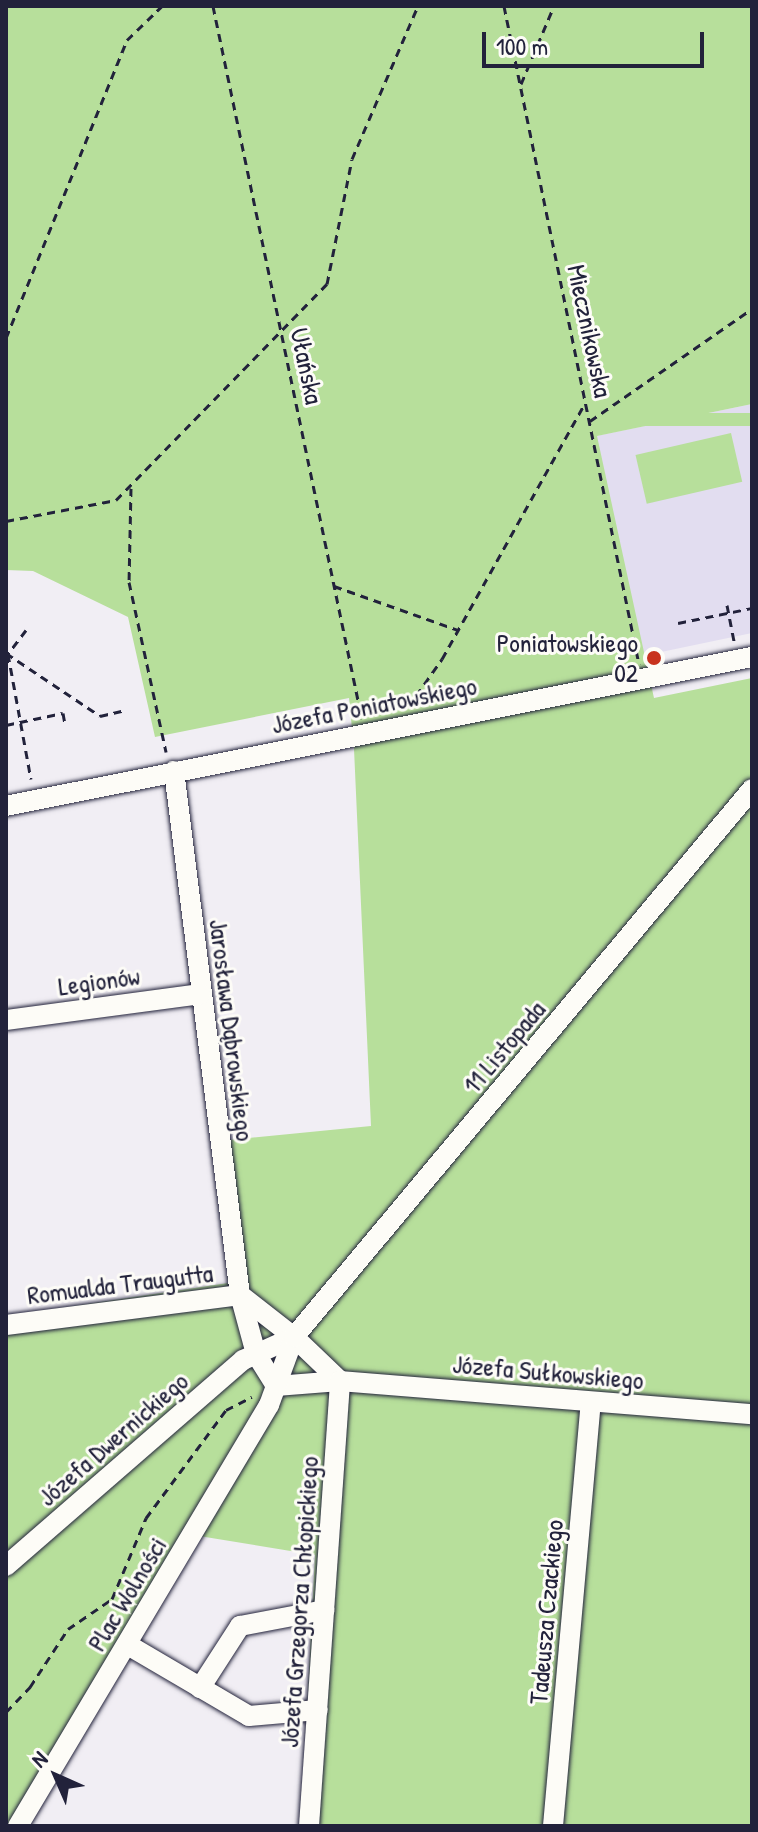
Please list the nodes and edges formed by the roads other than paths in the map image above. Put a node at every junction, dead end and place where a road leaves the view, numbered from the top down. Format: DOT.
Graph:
graph roads {
  1 [pos="745,659"];
  2 [pos="170,762"];
  3 [pos="752,789"];
  4 [pos="6,806"];
  5 [pos="200,994"];
  6 [pos="6,1020"];
  7 [pos="240,1295"];
  8 [pos="6,1325"];
  9 [pos="294,1337"];
  10 [pos="256,1354"];
  11 [pos="340,1381"];
  12 [pos="276,1386"];
  13 [pos="591,1403"];
  14 [pos="752,1414"];
  15 [pos="6,1566"];
  16 [pos="325,1610"];
  17 [pos="128,1645"];
  18 [pos="200,1688"];
  19 [pos="318,1710"];
  20 [pos="18,1826"];
  21 [pos="309,1826"];
  22 [pos="553,1826"];
  1 -- 2 [label="street, Józefa Poniatowskiego"];
  2 -- 4 [label="street, Józefa Poniatowskiego"];
  2 -- 5 [label="street, Jarosława Dąbrowskiego"];
  3 -- 9 [label="street, 11 Listopada"];
  5 -- 6 [label="street, Legionów"];
  5 -- 7 [label="street, Jarosława Dąbrowskiego"];
  7 -- 8 [label="street, Romualda Traugutta"];
  7 -- 9 [label="street"];
  7 -- 10 [label="street, Jarosława Dąbrowskiego"];
  9 -- 10 [label="street, Józefa Dwernickiego"];
  9 -- 11 [label="street"];
  9 -- 12 [label="street, Plac Wolności"];
  10 -- 12 [label="street"];
  10 -- 15 [label="street, Józefa Dwernickiego"];
  11 -- 12 [label="street, Józefa Sułkowskiego"];
  11 -- 13 [label="street, Józefa Sułkowskiego"];
  11 -- 16 [label="street, Józefa Grzegorza Chłopickiego"];
  12 -- 17 [label="street, Plac Wolności"];
  13 -- 14 [label="street, Józefa Sułkowskiego"];
  13 -- 22 [label="street, Tadeusza Czackiego"];
  16 -- 18 [label="street"];
  16 -- 19 [label="street, Józefa Grzegorza Chłopickiego"];
  17 -- 18 [label="street"];
  17 -- 20 [label="street, Plac Wolności"];
  18 -- 19 [label="street"];
  19 -- 21 [label="street, Józefa Grzegorza Chłopickiego"];
}
